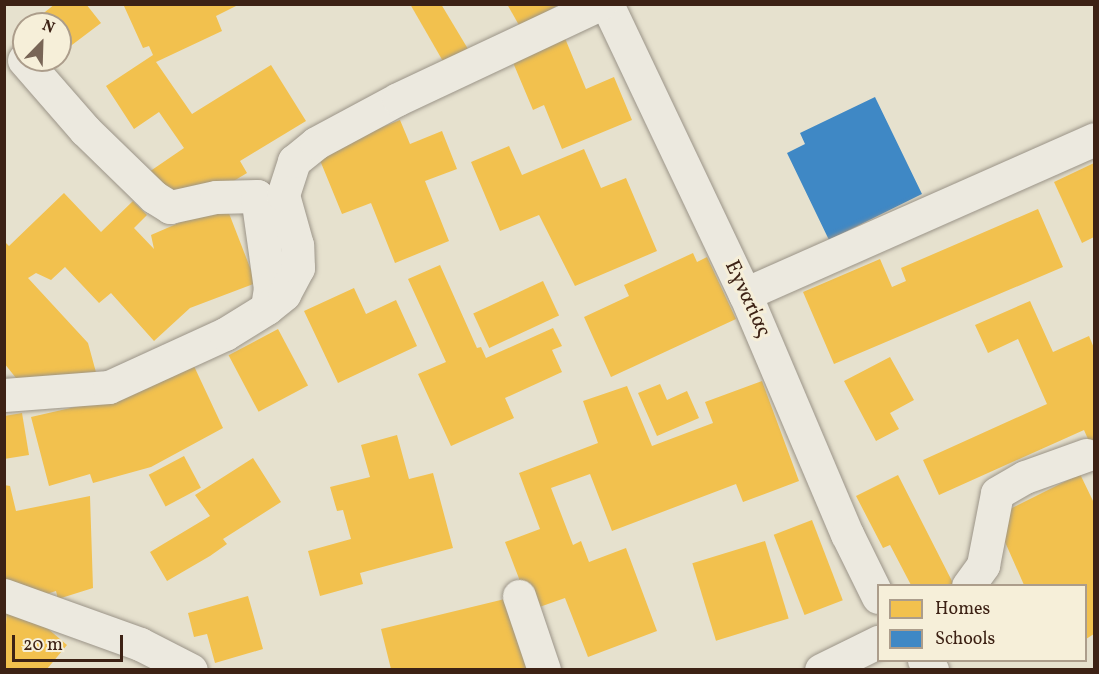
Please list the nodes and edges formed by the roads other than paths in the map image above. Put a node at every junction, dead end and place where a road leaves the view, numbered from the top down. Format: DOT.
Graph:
graph roads {
  1 [pos="600,4"];
  2 [pos="607,4"];
  3 [pos="35,72"];
  4 [pos="1095,139"];
  5 [pos="270,195"];
  6 [pos="745,294"];
  7 [pos="4,395"];
  8 [pos="1086,455"];
  9 [pos="969,584"];
  10 [pos="877,593"];
  11 [pos="4,595"];
  12 [pos="519,596"];
  13 [pos="877,643"];
  14 [pos="191,669"];
  15 [pos="544,669"];
  16 [pos="821,669"];
  1 -- 5 [label="street"];
  2 -- 6 [label="street, Εγνατίας"];
  3 -- 5 [label="street"];
  4 -- 6 [label="street"];
  5 -- 7 [label="street"];
  6 -- 10 [label="street, Εγνατίας"];
  8 -- 9 [label="street"];
  11 -- 14 [label="street"];
  12 -- 15 [label="street"];
  13 -- 16 [label="street"];
}
